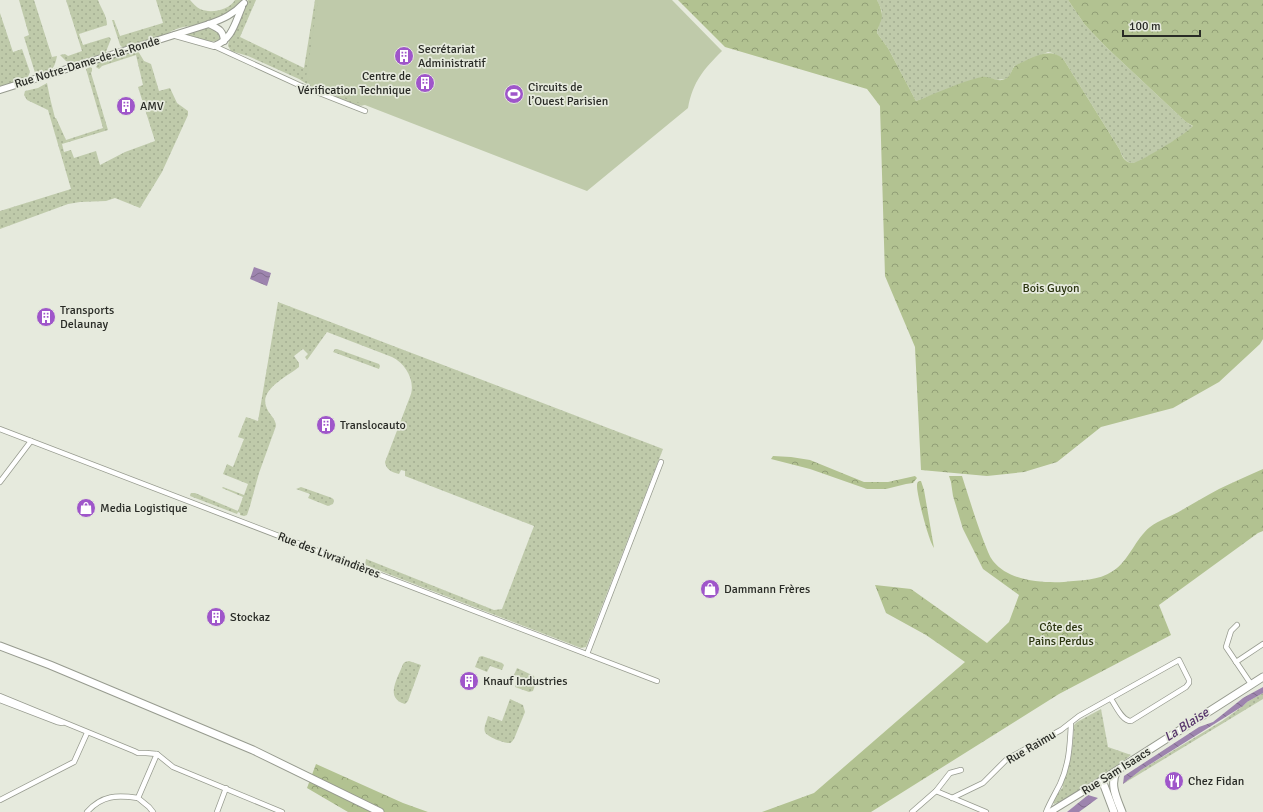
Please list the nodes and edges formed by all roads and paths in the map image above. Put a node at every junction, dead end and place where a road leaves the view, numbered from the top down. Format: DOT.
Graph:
graph roads {
  1 [pos="245,1"];
  2 [pos="209,24"];
  3 [pos="175,35"];
  4 [pos="224,41"];
  5 [pos="214,46"];
  6 [pos="0,90"];
  7 [pos="365,111"];
  8 [pos="0,429"];
  9 [pos="32,441"];
  10 [pos="661,462"];
  11 [pos="0,482"];
  12 [pos="1237,625"];
  13 [pos="1263,644"];
  14 [pos="0,645"];
  15 [pos="587,654"];
  16 [pos="1236,662"];
  17 [pos="1263,677"];
  18 [pos="657,681"];
  19 [pos="1251,684"];
  20 [pos="0,696"];
  21 [pos="1111,699"];
  22 [pos="0,700"];
  23 [pos="62,723"];
  24 [pos="1071,724"];
  25 [pos="87,733"];
  26 [pos="157,754"];
  27 [pos="1119,769"];
  28 [pos="961,770"];
  29 [pos="1104,779"];
  30 [pos="226,788"];
  31 [pos="936,792"];
  32 [pos="1116,796"];
  33 [pos="138,798"];
  34 [pos="952,798"];
  35 [pos="0,800"];
  36 [pos="87,812"];
  37 [pos="153,812"];
  38 [pos="217,812"];
  39 [pos="282,812"];
  40 [pos="380,812"];
  41 [pos="912,812"];
  42 [pos="986,812"];
  43 [pos="1046,812"];
  44 [pos="1050,812"];
  45 [pos="1114,812"];
  46 [pos="1122,812"];
  1 -- 2 [label="main road, Rue Notre-Dame-de-la-Ronde"];
  1 -- 4 [label="main road, Rue Notre-Dame-de-la-Ronde"];
  2 -- 3 [label="main road, Rue Notre-Dame-de-la-Ronde"];
  2 -- 4 [label="main road"];
  3 -- 5 [label="main road, Rue Notre-Dame-de-la-Ronde"];
  3 -- 6 [label="main road, Rue Notre-Dame-de-la-Ronde"];
  4 -- 5 [label="main road"];
  5 -- 7 [label="street"];
  8 -- 9 [label="street, Rue des Livraindières"];
  9 -- 11 [label="street"];
  9 -- 15 [label="street, Rue des Livraindières"];
  10 -- 15 [label="street"];
  12 -- 16 [label="street"];
  13 -- 16 [label="street"];
  14 -- 40 [label="main road"];
  15 -- 18 [label="street, Rue des Livraindières"];
  16 -- 19 [label="street"];
  17 -- 19 [label="main road, Rue Sam Isaacs"];
  19 -- 27 [label="main road, Rue Sam Isaacs"];
  20 -- 23 [label="street"];
  21 -- 21 [label="street, Rue Raimu"];
  21 -- 24 [label="street, Rue Raimu"];
  22 -- 23 [label="street"];
  23 -- 25 [label="street"];
  24 -- 34 [label="street, Rue Raimu"];
  24 -- 43 [label="street"];
  25 -- 26 [label="street"];
  25 -- 35 [label="street"];
  26 -- 30 [label="street"];
  26 -- 33 [label="street"];
  27 -- 29 [label="main road, Rue Sam Isaacs"];
  27 -- 32 [label="main road"];
  28 -- 31 [label="street"];
  29 -- 32 [label="main road"];
  29 -- 44 [label="main road, Rue Sam Isaacs"];
  29 -- 45 [label="main road"];
  30 -- 38 [label="street"];
  30 -- 39 [label="street"];
  31 -- 34 [label="street"];
  31 -- 41 [label="street"];
  32 -- 46 [label="main road"];
  33 -- 36 [label="street"];
  33 -- 37 [label="street"];
  34 -- 42 [label="street"];
}
